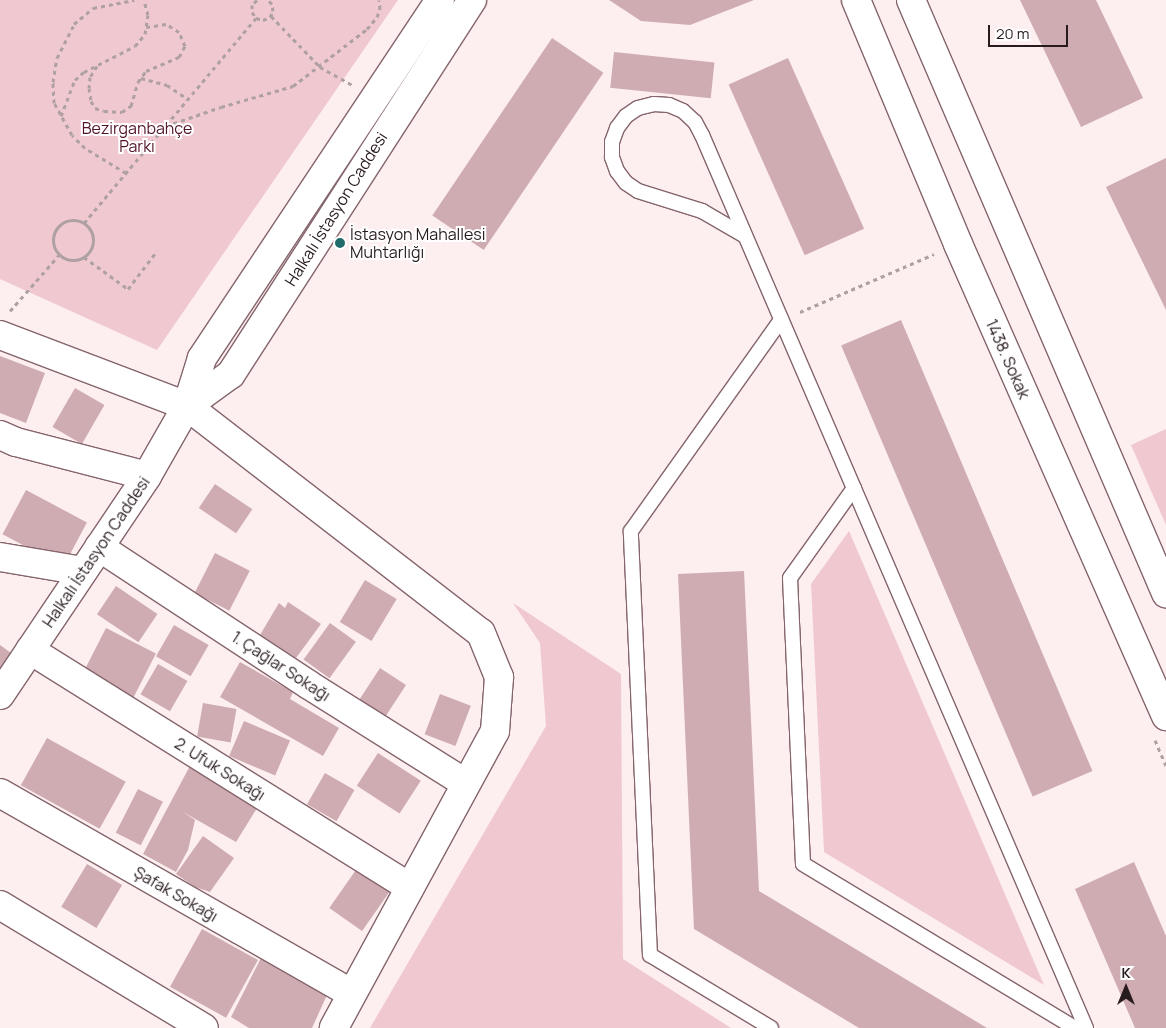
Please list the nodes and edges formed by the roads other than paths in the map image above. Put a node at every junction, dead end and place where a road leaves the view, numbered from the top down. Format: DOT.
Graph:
graph roads {
  1 [pos="440,0"];
  2 [pos="472,0"];
  3 [pos="856,0"];
  4 [pos="911,0"];
  5 [pos="745,236"];
  6 [pos="781,320"];
  7 [pos="3,325"];
  8 [pos="187,406"];
  9 [pos="0,435"];
  10 [pos="147,476"];
  11 [pos="854,488"];
  12 [pos="99,547"];
  13 [pos="0,557"];
  14 [pos="83,571"];
  15 [pos="1164,584"];
  16 [pos="30,650"];
  17 [pos="0,695"];
  18 [pos="1166,716"];
  19 [pos="465,783"];
  20 [pos="0,793"];
  21 [pos="410,888"];
  22 [pos="0,905"];
  23 [pos="352,994"];
  24 [pos="204,1028"];
  25 [pos="334,1028"];
  26 [pos="771,1028"];
  27 [pos="1075,1028"];
  28 [pos="1086,1028"];
  1 -- 8 [label="street, Halkalı İstasyon Caddesi"];
  2 -- 8 [label="street, Halkalı İstasyon Caddesi"];
  3 -- 18 [label="street, 1438. Sokak"];
  4 -- 15 [label="street"];
  5 -- 5 [label="lane"];
  5 -- 6 [label="lane"];
  6 -- 11 [label="lane"];
  6 -- 26 [label="lane"];
  7 -- 8 [label="street"];
  8 -- 10 [label="street, Halkalı İstasyon Caddesi"];
  8 -- 19 [label="street"];
  9 -- 10 [label="street"];
  10 -- 12 [label="street, Halkalı İstasyon Caddesi"];
  11 -- 27 [label="lane"];
  11 -- 28 [label="lane"];
  12 -- 14 [label="street, Halkalı İstasyon Caddesi"];
  12 -- 19 [label="street, 1. Çağlar Sokağı"];
  13 -- 14 [label="street"];
  14 -- 16 [label="street, Halkalı İstasyon Caddesi"];
  16 -- 17 [label="street, Halkalı İstasyon Caddesi"];
  16 -- 21 [label="street, 2. Ufuk Sokağı"];
  19 -- 21 [label="street"];
  20 -- 23 [label="street, Şafak Sokağı"];
  21 -- 23 [label="street"];
  22 -- 24 [label="street"];
  23 -- 25 [label="street"];
}
